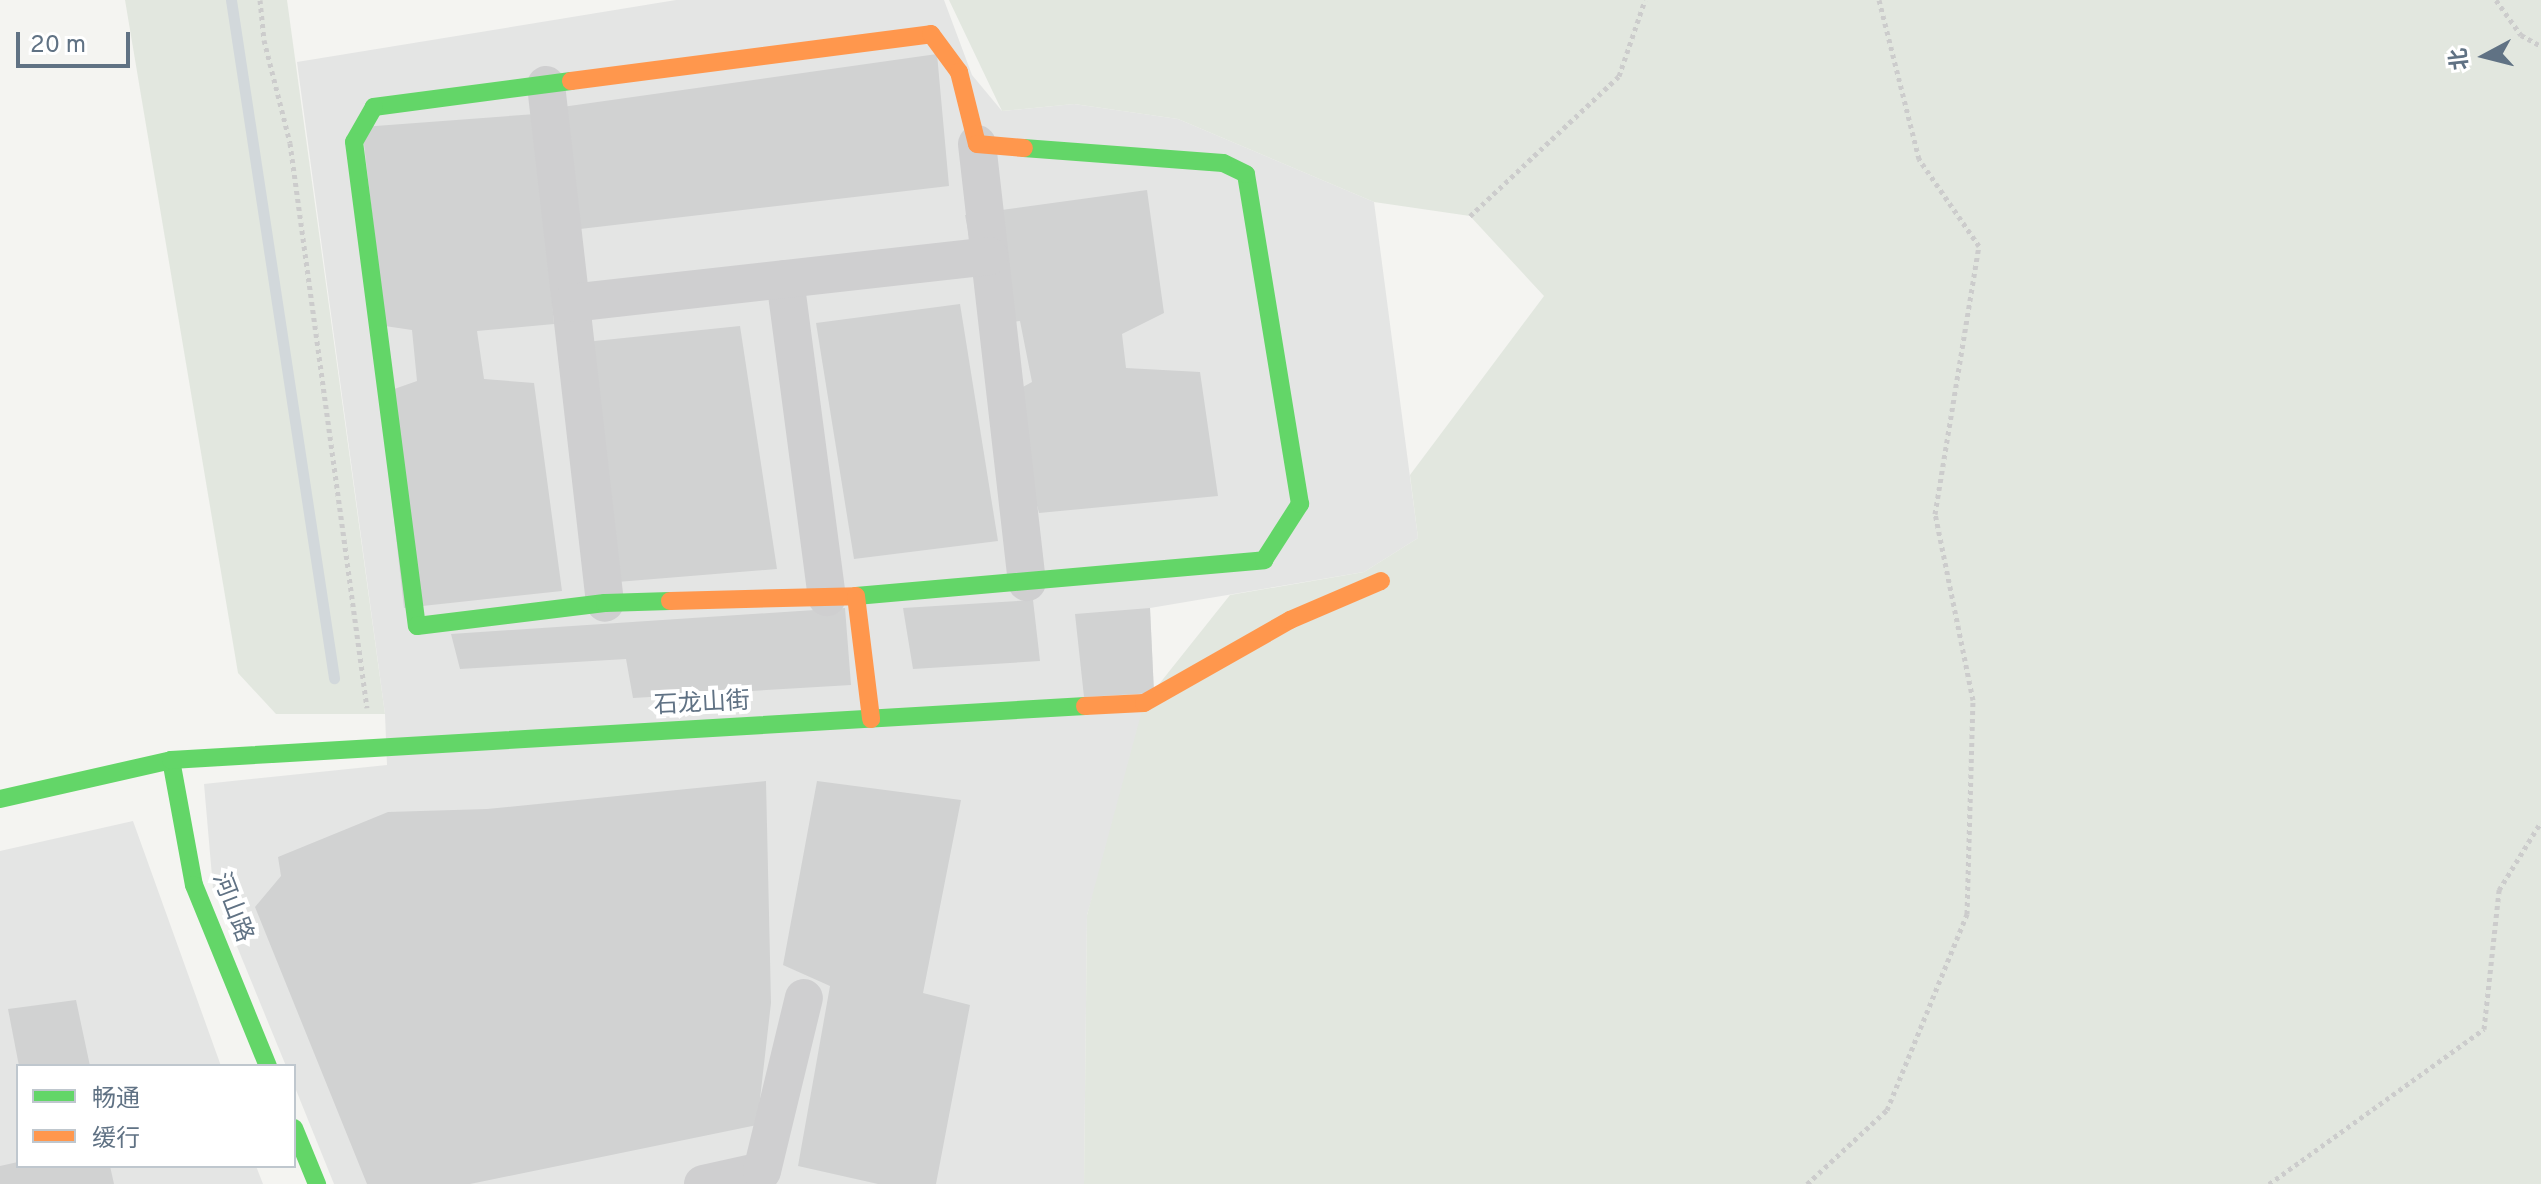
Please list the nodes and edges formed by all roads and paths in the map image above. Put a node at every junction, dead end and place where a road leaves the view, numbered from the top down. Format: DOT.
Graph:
graph roads {
  1 [pos="260,0"];
  2 [pos="1645,0"];
  3 [pos="1879,0"];
  4 [pos="2496,0"];
  5 [pos="2541,46"];
  6 [pos="546,85"];
  7 [pos="977,144"];
  8 [pos="1470,216"];
  9 [pos="989,256"];
  10 [pos="785,279"];
  11 [pos="571,303"];
  12 [pos="1381,581"];
  13 [pos="1027,582"];
  14 [pos="842,597"];
  15 [pos="605,603"];
  16 [pos="871,719"];
  17 [pos="372,749"];
  18 [pos="171,760"];
  19 [pos="0,799"];
  20 [pos="2541,822"];
  21 [pos="804,998"];
  22 [pos="267,1064"];
  23 [pos="296,1133"];
  24 [pos="317,1184"];
  25 [pos="703,1184"];
  26 [pos="1807,1184"];
  27 [pos="2269,1184"];
  1 -- 17 [label="path"];
  2 -- 8 [label="path"];
  3 -- 26 [label="path"];
  4 -- 5 [label="path"];
  6 -- 7 [label="street"];
  6 -- 11 [label="street"];
  6 -- 15 [label="street"];
  7 -- 9 [label="street"];
  7 -- 13 [label="street"];
  9 -- 10 [label="street"];
  9 -- 13 [label="street"];
  10 -- 11 [label="street"];
  10 -- 14 [label="street"];
  11 -- 15 [label="street"];
  12 -- 16 [label="street, 石龙山街"];
  13 -- 14 [label="street"];
  14 -- 15 [label="street"];
  14 -- 16 [label="street"];
  16 -- 17 [label="street, 石龙山街"];
  17 -- 18 [label="street, 石龙山街"];
  18 -- 19 [label="street, 石龙山街"];
  18 -- 22 [label="street, 河山路"];
  20 -- 27 [label="path"];
  21 -- 25 [label="street"];
  23 -- 24 [label="street"];
}
